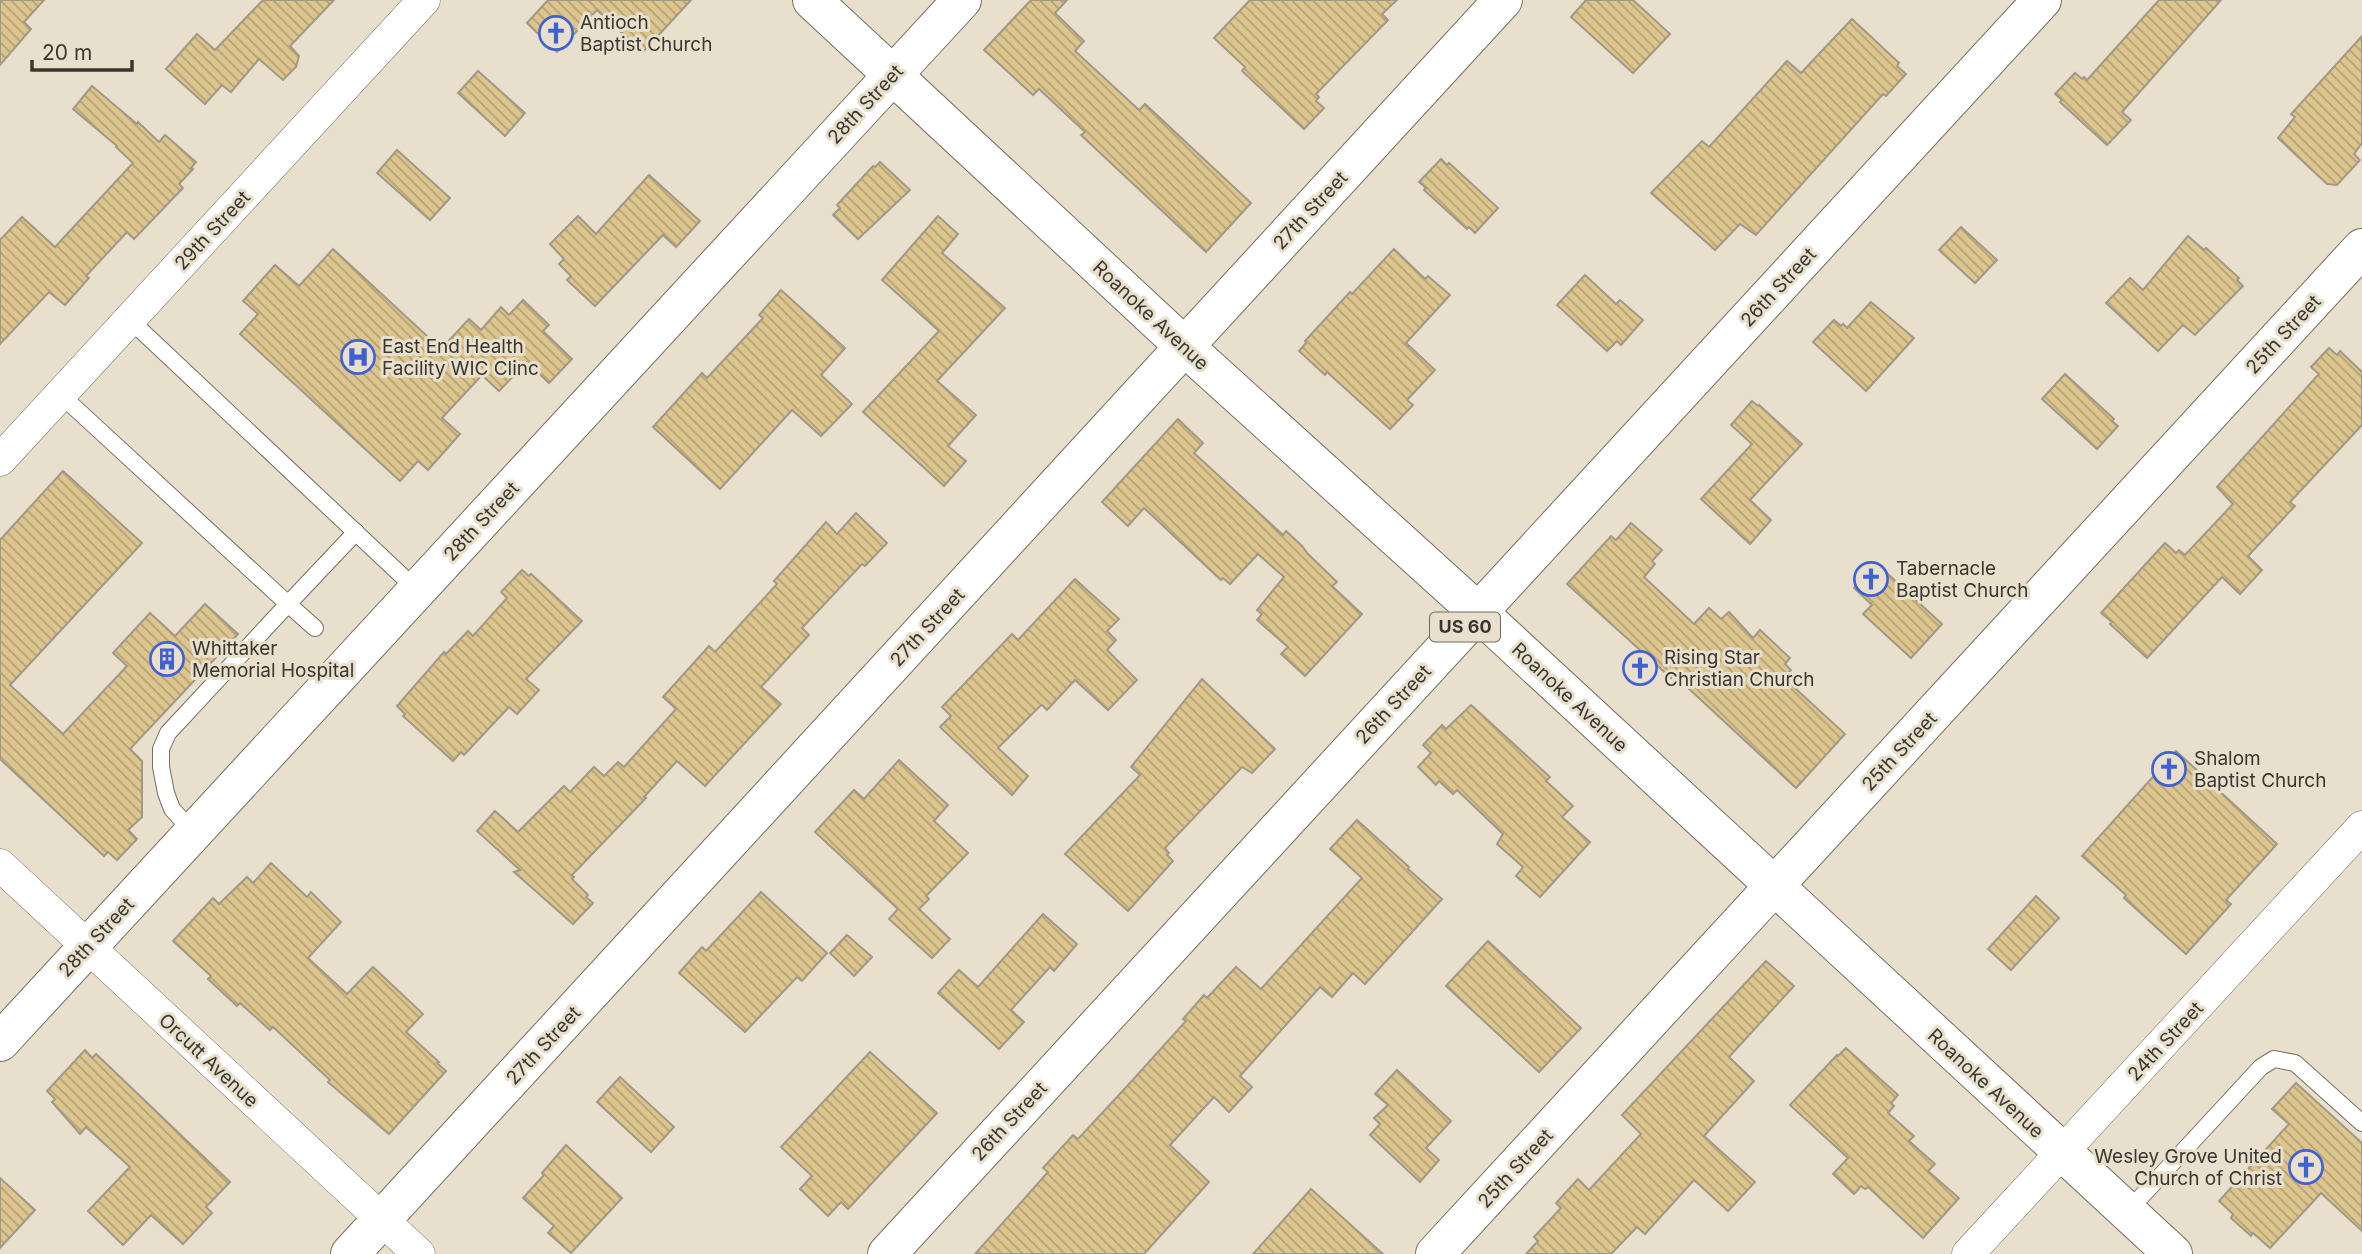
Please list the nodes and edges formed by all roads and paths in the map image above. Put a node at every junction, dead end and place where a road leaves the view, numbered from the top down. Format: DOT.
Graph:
graph roads {
  1 [pos="424,0"];
  2 [pos="812,0"];
  3 [pos="962,0"];
  4 [pos="1503,0"];
  5 [pos="2042,0"];
  6 [pos="893,75"];
  7 [pos="2362,248"];
  8 [pos="130,320"];
  9 [pos="1184,346"];
  10 [pos="61,395"];
  11 [pos="0,460"];
  12 [pos="356,532"];
  13 [pos="417,590"];
  14 [pos="288,604"];
  15 [pos="1478,612"];
  16 [pos="315,628"];
  17 [pos="2362,827"];
  18 [pos="193,832"];
  19 [pos="0,864"];
  20 [pos="1774,886"];
  21 [pos="88,946"];
  22 [pos="0,1042"];
  23 [pos="2362,1123"];
  24 [pos="2061,1152"];
  25 [pos="2127,1212"];
  26 [pos="382,1220"];
  27 [pos="350,1254"];
  28 [pos="419,1254"];
  29 [pos="887,1254"];
  30 [pos="1436,1254"];
  31 [pos="1968,1254"];
  32 [pos="2173,1254"];
  1 -- 8 [label="street, 29th Street"];
  2 -- 6 [label="main road, Roanoke Avenue"];
  3 -- 6 [label="main road, 28th Street"];
  4 -- 9 [label="main road, 27th Street"];
  5 -- 15 [label="main road, 26th Street / US 60"];
  6 -- 9 [label="main road, Roanoke Avenue"];
  6 -- 13 [label="main road, 28th Street"];
  7 -- 20 [label="main road, 25th Street"];
  8 -- 10 [label="street, 29th Street"];
  8 -- 12 [label="lane"];
  9 -- 15 [label="main road, Roanoke Avenue"];
  9 -- 26 [label="main road, 27th Street"];
  10 -- 11 [label="street, 29th Street"];
  10 -- 14 [label="lane"];
  12 -- 13 [label="lane"];
  12 -- 14 [label="lane"];
  13 -- 18 [label="main road, 28th Street"];
  14 -- 16 [label="lane"];
  14 -- 18 [label="lane"];
  15 -- 20 [label="main road, Roanoke Avenue"];
  15 -- 29 [label="main road, 26th Street / US 60"];
  17 -- 24 [label="street, 24th Street"];
  18 -- 21 [label="main road, 28th Street"];
  19 -- 21 [label="street, Orcutt Avenue"];
  20 -- 24 [label="main road, Roanoke Avenue"];
  20 -- 30 [label="main road, 25th Street"];
  21 -- 22 [label="main road, 28th Street"];
  21 -- 26 [label="street, Orcutt Avenue"];
  23 -- 25 [label="lane"];
  24 -- 25 [label="main road, Roanoke Avenue"];
  24 -- 31 [label="street, 24th Street"];
  25 -- 32 [label="main road, Roanoke Avenue"];
  26 -- 27 [label="main road, 27th Street"];
  26 -- 28 [label="street, Orcutt Avenue"];
}
